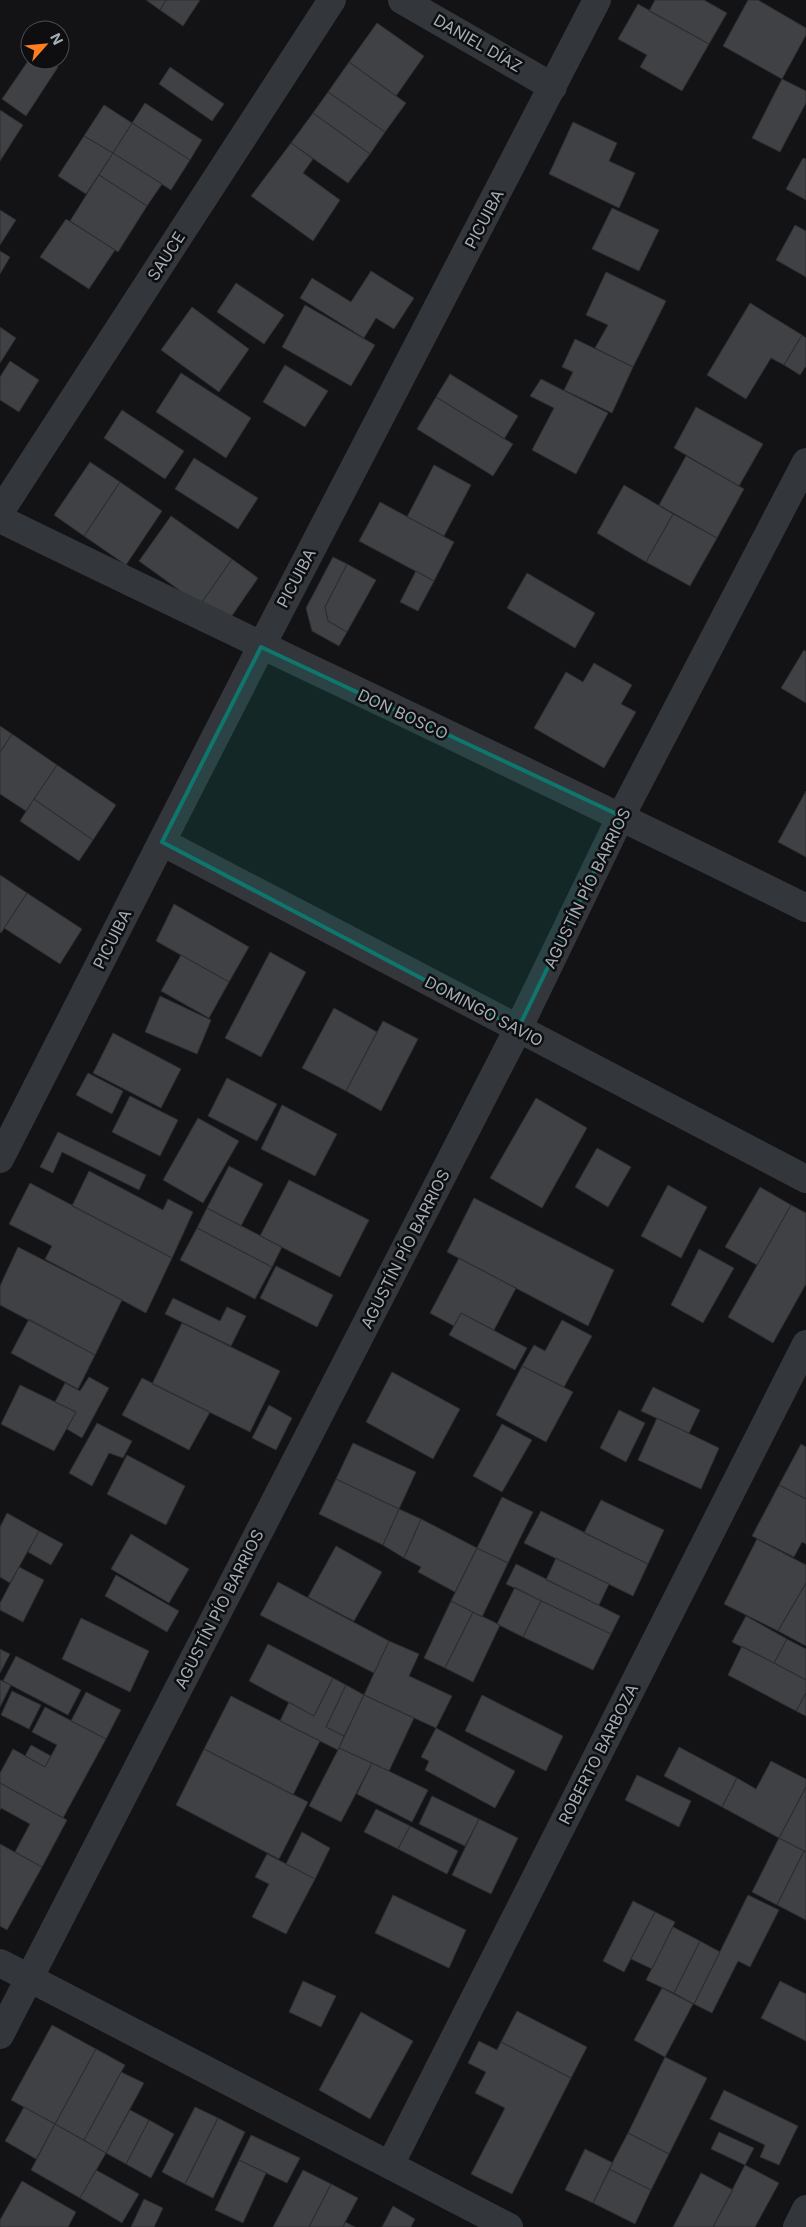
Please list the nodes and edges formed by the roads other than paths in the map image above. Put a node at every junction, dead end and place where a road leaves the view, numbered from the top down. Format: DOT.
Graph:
graph roads {
  1 [pos="332,0"];
  2 [pos="402,0"];
  3 [pos="597,0"];
  4 [pos="553,87"];
  5 [pos="806,462"];
  6 [pos="0,512"];
  7 [pos="0,519"];
  8 [pos="261,646"];
  9 [pos="621,816"];
  10 [pos="162,842"];
  11 [pos="806,908"];
  12 [pos="518,1029"];
  13 [pos="0,1159"];
  14 [pos="806,1179"];
  15 [pos="806,1344"];
  16 [pos="0,1964"];
  17 [pos="30,1978"];
  18 [pos="0,2035"];
  19 [pos="390,2164"];
  20 [pos="806,2209"];
  21 [pos="509,2227"];
  22 [pos="797,2227"];
  1 -- 6 [label="street, SAUCE"];
  2 -- 4 [label="street, DANIEL DÍAZ"];
  3 -- 4 [label="street, PICUIBA"];
  4 -- 8 [label="street, PICUIBA"];
  5 -- 9 [label="street, AGUSTÍN PÍO BARRIOS"];
  7 -- 8 [label="street, DON BOSCO"];
  8 -- 9 [label="street, DON BOSCO"];
  8 -- 10 [label="street, PICUIBA"];
  9 -- 11 [label="street, DON BOSCO"];
  9 -- 12 [label="street, AGUSTÍN PÍO BARRIOS"];
  10 -- 12 [label="street, DOMINGO SAVIO"];
  10 -- 13 [label="street, PICUIBA"];
  12 -- 14 [label="street, DOMINGO SAVIO"];
  12 -- 17 [label="street, AGUSTÍN PÍO BARRIOS"];
  15 -- 19 [label="street, ROBERTO BARBOZA"];
  16 -- 17 [label="street"];
  17 -- 18 [label="street, AGUSTÍN PÍO BARRIOS"];
  17 -- 19 [label="street"];
  19 -- 21 [label="street"];
  20 -- 22 [label="street"];
}
